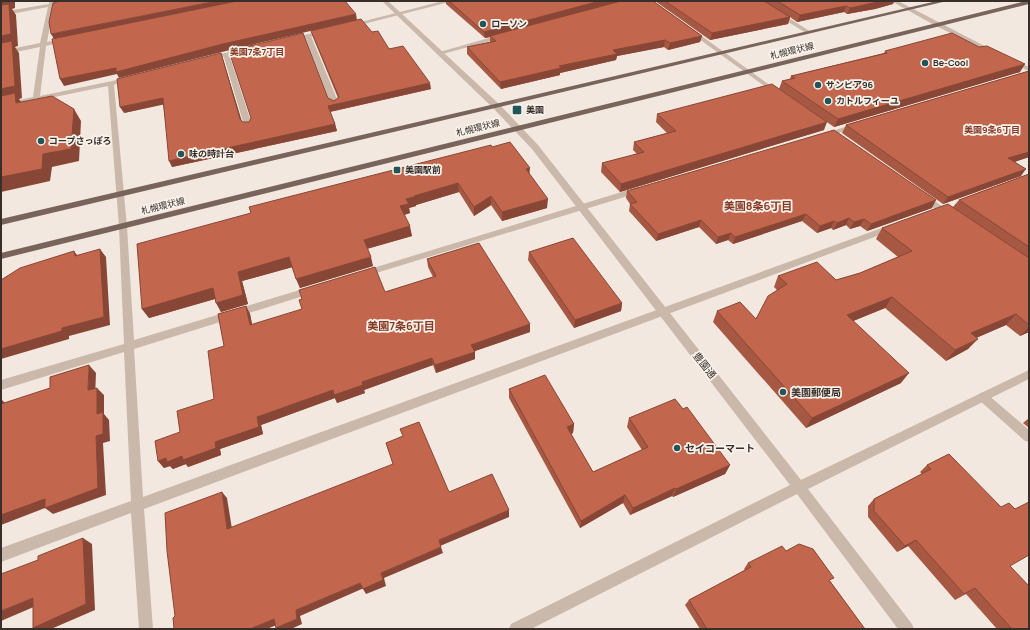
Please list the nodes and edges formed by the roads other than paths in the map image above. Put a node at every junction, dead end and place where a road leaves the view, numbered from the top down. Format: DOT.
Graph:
graph roads {
  1 [pos="73,1"];
  2 [pos="385,1"];
  3 [pos="450,1"];
  4 [pos="758,1"];
  5 [pos="894,1"];
  6 [pos="944,1"];
  7 [pos="1029,2"];
  8 [pos="52,3"];
  9 [pos="432,3"];
  10 [pos="908,10"];
  11 [pos="1,14"];
  12 [pos="398,14"];
  13 [pos="938,25"];
  14 [pos="345,27"];
  15 [pos="685,27"];
  16 [pos="330,30"];
  17 [pos="808,32"];
  18 [pos="507,35"];
  19 [pos="308,36"];
  20 [pos="73,38"];
  21 [pos="285,41"];
  22 [pos="43,45"];
  23 [pos="248,49"];
  24 [pos="722,52"];
  25 [pos="1,53"];
  26 [pos="439,53"];
  27 [pos="226,54"];
  28 [pos="1001,56"];
  29 [pos="1008,59"];
  30 [pos="203,60"];
  31 [pos="1029,69"];
  32 [pos="747,72"];
  33 [pos="126,80"];
  34 [pos="111,84"];
  35 [pos="36,98"];
  36 [pos="784,98"];
  37 [pos="335,104"];
  38 [pos="1,106"];
  39 [pos="496,106"];
  40 [pos="864,123"];
  41 [pos="248,124"];
  42 [pos="518,128"];
  43 [pos="818,137"];
  44 [pos="644,189"];
  45 [pos="916,191"];
  46 [pos="120,194"];
  47 [pos="956,204"];
  48 [pos="582,207"];
  49 [pos="941,210"];
  50 [pos="926,215"];
  51 [pos="954,218"];
  52 [pos="1,222"];
  53 [pos="904,223"];
  54 [pos="123,226"];
  55 [pos="1,256"];
  56 [pos="356,277"];
  57 [pos="325,286"];
  58 [pos="663,310"];
  59 [pos="129,346"];
  60 [pos="1029,374"];
  61 [pos="1,385"];
  62 [pos="983,397"];
  63 [pos="1029,437"];
  64 [pos="798,487"];
  65 [pos="136,505"];
  66 [pos="1,555"];
  67 [pos="146,629"];
  68 [pos="516,629"];
  69 [pos="907,629"];
  1 -- 8 [label="street"];
  2 -- 12 [label="street, 豊園通"];
  3 -- 9 [label="street"];
  4 -- 17 [label="street"];
  5 -- 10 [label="street"];
  6 -- 10 [label="main road, 札幌環状線"];
  7 -- 13 [label="main road, 札幌環状線"];
  8 -- 11 [label="street"];
  8 -- 22 [label="street"];
  9 -- 12 [label="street"];
  10 -- 13 [label="street"];
  10 -- 17 [label="main road, 札幌環状線"];
  12 -- 14 [label="street"];
  12 -- 26 [label="street, 豊園通"];
  13 -- 28 [label="street"];
  13 -- 32 [label="main road, 札幌環状線"];
  15 -- 24 [label="street"];
  16 -- 19 [label="street"];
  17 -- 24 [label="main road, 札幌環状線"];
  18 -- 26 [label="street"];
  19 -- 21 [label="street"];
  19 -- 37 [label="street"];
  20 -- 22 [label="street"];
  22 -- 25 [label="street"];
  22 -- 35 [label="street"];
  23 -- 27 [label="street"];
  24 -- 32 [label="street"];
  24 -- 39 [label="main road, 札幌環状線"];
  26 -- 39 [label="street, 豊園通"];
  27 -- 30 [label="street"];
  27 -- 41 [label="street"];
  29 -- 31 [label="street"];
  32 -- 36 [label="street"];
  32 -- 42 [label="main road, 札幌環状線"];
  33 -- 34 [label="street"];
  34 -- 35 [label="street"];
  34 -- 46 [label="street"];
  35 -- 38 [label="street"];
  39 -- 42 [label="street, 豊園通"];
  39 -- 46 [label="main road, 札幌環状線"];
  40 -- 43 [label="street"];
  42 -- 48 [label="street, 豊園通"];
  42 -- 54 [label="main road, 札幌環状線"];
  44 -- 48 [label="street"];
  45 -- 49 [label="street"];
  46 -- 52 [label="main road, 札幌環状線"];
  46 -- 54 [label="street"];
  47 -- 49 [label="street"];
  48 -- 56 [label="street"];
  48 -- 58 [label="street, 豊園通"];
  49 -- 50 [label="street"];
  49 -- 51 [label="street"];
  53 -- 58 [label="street"];
  54 -- 55 [label="main road, 札幌環状線"];
  54 -- 59 [label="street"];
  57 -- 59 [label="street"];
  58 -- 64 [label="street, 豊園通"];
  58 -- 65 [label="street"];
  59 -- 61 [label="street"];
  59 -- 65 [label="street"];
  60 -- 62 [label="street"];
  62 -- 63 [label="street"];
  62 -- 64 [label="street"];
  64 -- 68 [label="street"];
  64 -- 69 [label="street, 豊園通"];
  65 -- 66 [label="street"];
  65 -- 67 [label="street"];
}
